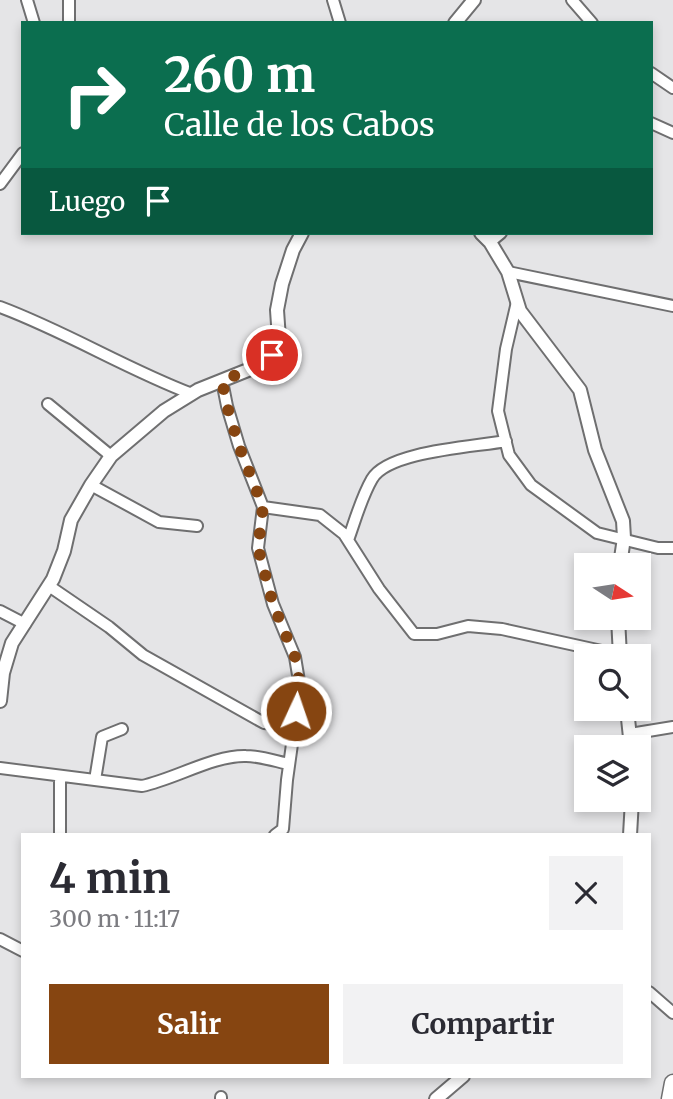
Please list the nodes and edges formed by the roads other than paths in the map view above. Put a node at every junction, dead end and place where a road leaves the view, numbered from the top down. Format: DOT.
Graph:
graph roads {
  1 [pos="27,0"];
  2 [pos="69,0"];
  3 [pos="333,0"];
  4 [pos="474,0"];
  5 [pos="572,0"];
  6 [pos="33,21"];
  7 [pos="69,21"];
  8 [pos="339,21"];
  9 [pos="457,21"];
  10 [pos="588,21"];
  11 [pos="653,74"];
  12 [pos="673,88"];
  13 [pos="653,124"];
  14 [pos="673,133"];
  15 [pos="21,156"];
  16 [pos="0,184"];
  17 [pos="301,235"];
  18 [pos="491,236"];
  19 [pos="508,272"];
  20 [pos="517,302"];
  21 [pos="673,306"];
  22 [pos="0,307"];
  23 [pos="222,381"];
  24 [pos="192,394"];
  25 [pos="48,404"];
  26 [pos="506,442"];
  27 [pos="111,456"];
  28 [pos="91,485"];
  29 [pos="263,507"];
  30 [pos="197,526"];
  31 [pos="624,538"];
  32 [pos="348,540"];
  33 [pos="673,548"];
  34 [pos="622,553"];
  35 [pos="49,586"];
  36 [pos="1,614"];
  37 [pos="25,624"];
  38 [pos="574,645"];
  39 [pos="0,702"];
  40 [pos="294,726"];
  41 [pos="673,727"];
  42 [pos="122,729"];
  43 [pos="648,735"];
  44 [pos="289,764"];
  45 [pos="0,768"];
  46 [pos="60,777"];
  47 [pos="95,779"];
  48 [pos="631,812"];
  49 [pos="60,833"];
  50 [pos="278,833"];
  51 [pos="630,833"];
  52 [pos="0,939"];
  53 [pos="21,950"];
  54 [pos="651,994"];
  55 [pos="673,1013"];
  56 [pos="461,1078"];
  57 [pos="673,1083"];
  58 [pos="436,1099"];
  59 [pos="670,1099"];
  1 -- 6 [label="street"];
  2 -- 7 [label="street"];
  3 -- 8 [label="street"];
  4 -- 9 [label="street"];
  5 -- 10 [label="street"];
  11 -- 12 [label="street"];
  13 -- 14 [label="street"];
  15 -- 16 [label="street"];
  17 -- 23 [label="street"];
  18 -- 19 [label="street"];
  19 -- 20 [label="street"];
  19 -- 21 [label="street"];
  20 -- 26 [label="street"];
  20 -- 31 [label="street"];
  22 -- 24 [label="street"];
  23 -- 24 [label="street"];
  23 -- 29 [label="street"];
  24 -- 27 [label="street"];
  25 -- 27 [label="street"];
  26 -- 31 [label="street"];
  26 -- 32 [label="street"];
  27 -- 28 [label="street"];
  28 -- 30 [label="street"];
  28 -- 35 [label="street"];
  29 -- 32 [label="street"];
  29 -- 40 [label="street"];
  31 -- 33 [label="street"];
  31 -- 34 [label="street"];
  32 -- 38 [label="street"];
  35 -- 37 [label="street"];
  35 -- 40 [label="street"];
  36 -- 37 [label="street"];
  37 -- 39 [label="street"];
  40 -- 44 [label="street"];
  41 -- 43 [label="street"];
  42 -- 47 [label="street"];
  44 -- 47 [label="street"];
  44 -- 50 [label="street"];
  45 -- 46 [label="street"];
  46 -- 47 [label="street"];
  46 -- 49 [label="street"];
  48 -- 51 [label="street"];
  52 -- 53 [label="street"];
  54 -- 55 [label="street"];
  56 -- 58 [label="street"];
  57 -- 59 [label="main road"];
}
